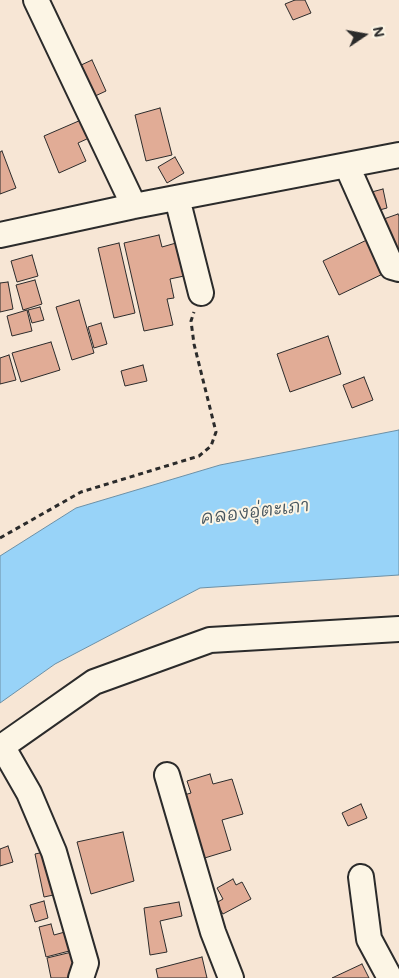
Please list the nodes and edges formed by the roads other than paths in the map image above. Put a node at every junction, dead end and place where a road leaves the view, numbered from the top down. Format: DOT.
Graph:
graph roads {
  1 [pos="36,0"];
  2 [pos="399,155"];
  3 [pos="347,166"];
  4 [pos="177,198"];
  5 [pos="134,206"];
  6 [pos="0,235"];
  7 [pos="399,269"];
  8 [pos="201,293"];
  9 [pos="399,629"];
  10 [pos="1,747"];
  11 [pos="167,775"];
  12 [pos="360,878"];
  13 [pos="81,978"];
  14 [pos="231,978"];
  15 [pos="390,978"];
  1 -- 5 [label="street"];
  2 -- 3 [label="street"];
  3 -- 4 [label="street"];
  3 -- 7 [label="street"];
  4 -- 5 [label="street"];
  4 -- 8 [label="street"];
  5 -- 6 [label="street"];
  9 -- 10 [label="street"];
  10 -- 13 [label="street"];
  11 -- 14 [label="street"];
  12 -- 15 [label="street"];
}
